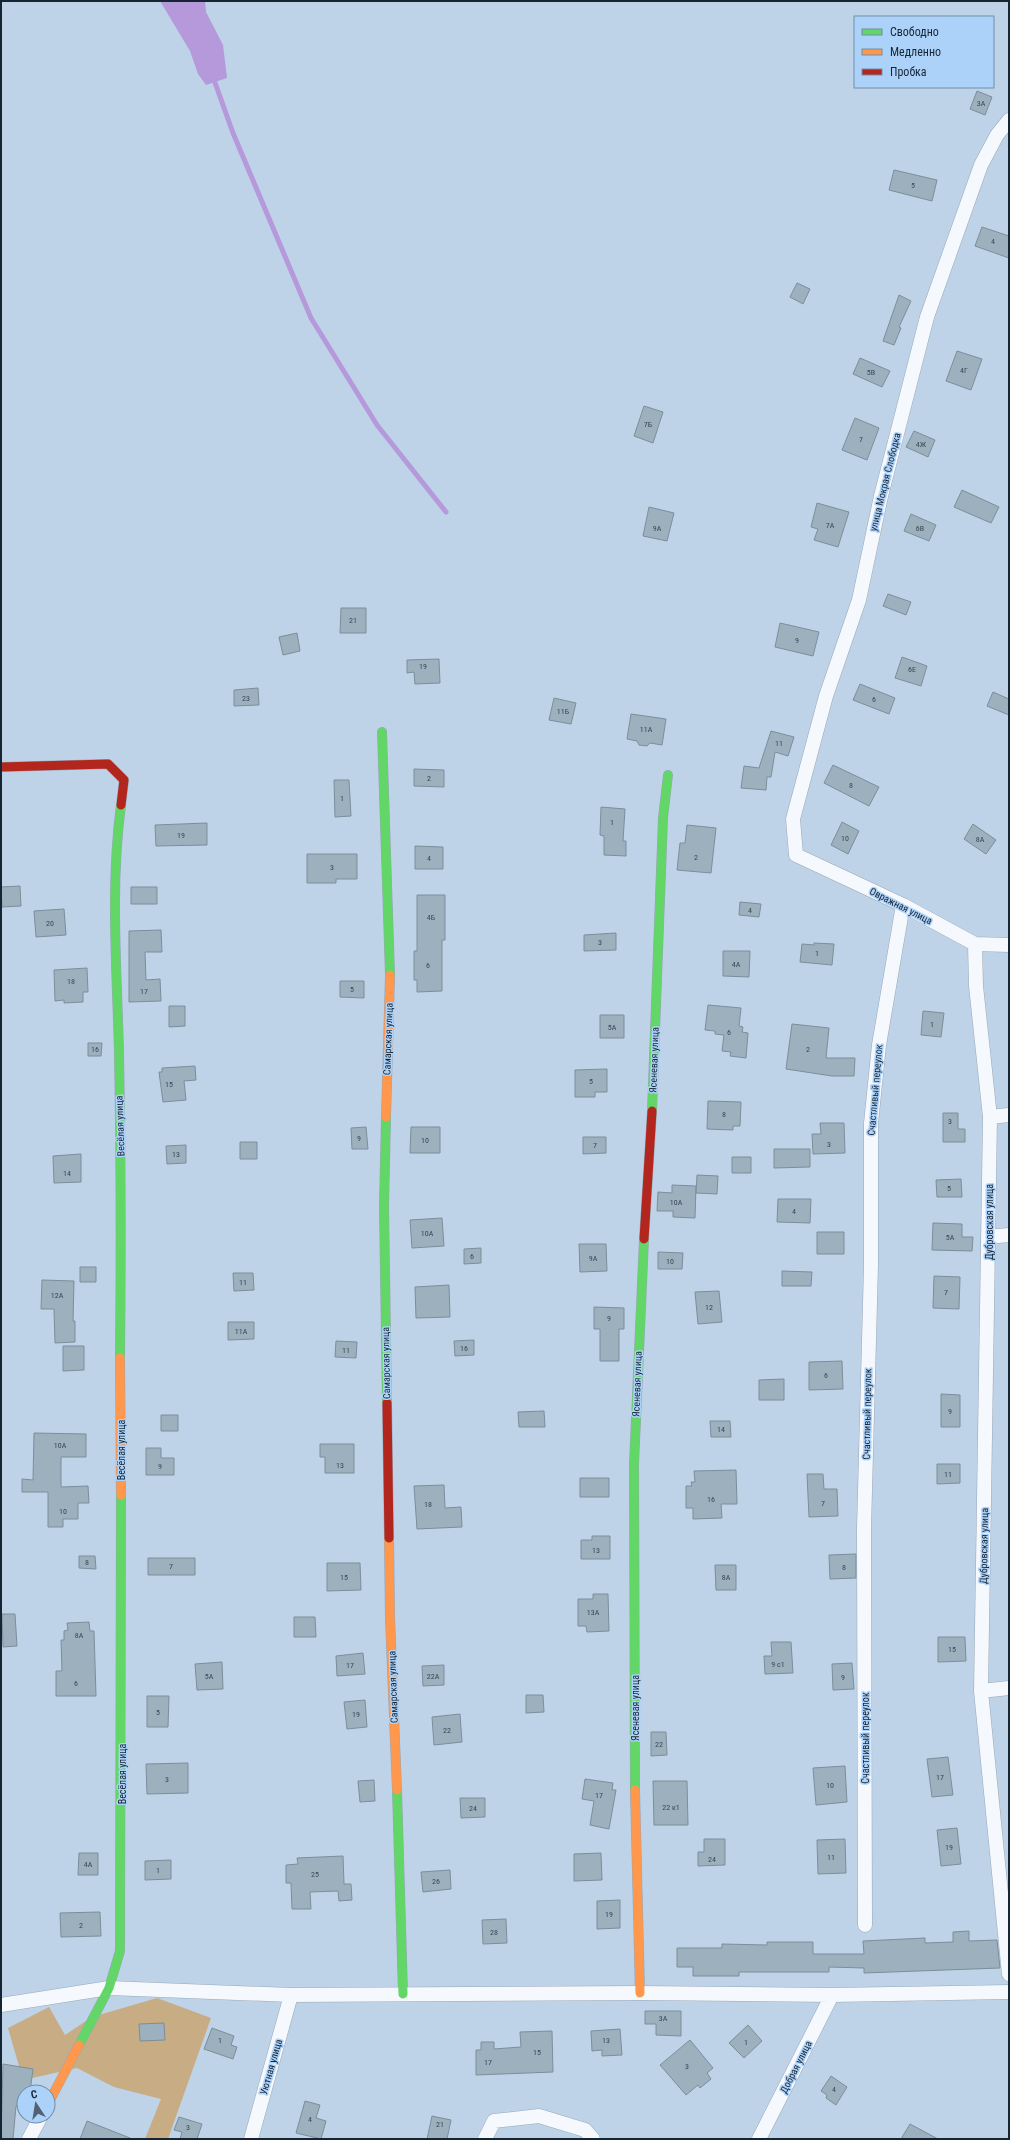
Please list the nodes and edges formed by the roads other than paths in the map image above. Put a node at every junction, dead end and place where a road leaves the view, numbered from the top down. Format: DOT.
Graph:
graph roads {
  1 [pos="1009,120"];
  2 [pos="382,732"];
  3 [pos="1,767"];
  4 [pos="668,775"];
  5 [pos="796,855"];
  6 [pos="903,905"];
  7 [pos="975,944"];
  8 [pos="1009,946"];
  9 [pos="1009,1115"];
  10 [pos="990,1117"];
  11 [pos="1009,1235"];
  12 [pos="988,1237"];
  13 [pos="1009,1688"];
  14 [pos="981,1691"];
  15 [pos="865,1925"];
  16 [pos="1009,1974"];
  17 [pos="109,1988"];
  18 [pos="1009,1992"];
  19 [pos="640,1993"];
  20 [pos="403,1994"];
  21 [pos="291,1995"];
  22 [pos="832,1995"];
  23 [pos="1,2005"];
  24 [pos="56,2089"];
  25 [pos="37,2124"];
  26 [pos="29,2139"];
  27 [pos="251,2139"];
  28 [pos="485,2139"];
  29 [pos="593,2139"];
  30 [pos="759,2139"];
  1 -- 5 [label="street, улица Мокрая Слободка"];
  2 -- 20 [label="street, Самарская улица"];
  3 -- 17 [label="street, Весёлая улица"];
  4 -- 19 [label="street, Ясеневая улица"];
  5 -- 6 [label="street, Овражная улица"];
  6 -- 7 [label="street, Овражная улица"];
  6 -- 15 [label="street, Счастливый переулок"];
  7 -- 8 [label="street, Овражная улица"];
  7 -- 10 [label="street, Дубровская улица"];
  9 -- 10 [label="street"];
  10 -- 12 [label="street, Дубровская улица"];
  11 -- 12 [label="street"];
  12 -- 14 [label="street, Дубровская улица"];
  13 -- 14 [label="street"];
  14 -- 16 [label="street, Дубровская улица"];
  17 -- 21 [label="street"];
  17 -- 23 [label="street"];
  17 -- 24 [label="street, Весёлая улица"];
  18 -- 22 [label="street"];
  19 -- 20 [label="street"];
  19 -- 22 [label="street"];
  20 -- 21 [label="street"];
  21 -- 27 [label="street, Уютная улица"];
  22 -- 30 [label="street, Добрая улица"];
  25 -- 26 [label="street"];
  28 -- 29 [label="street"];
}
